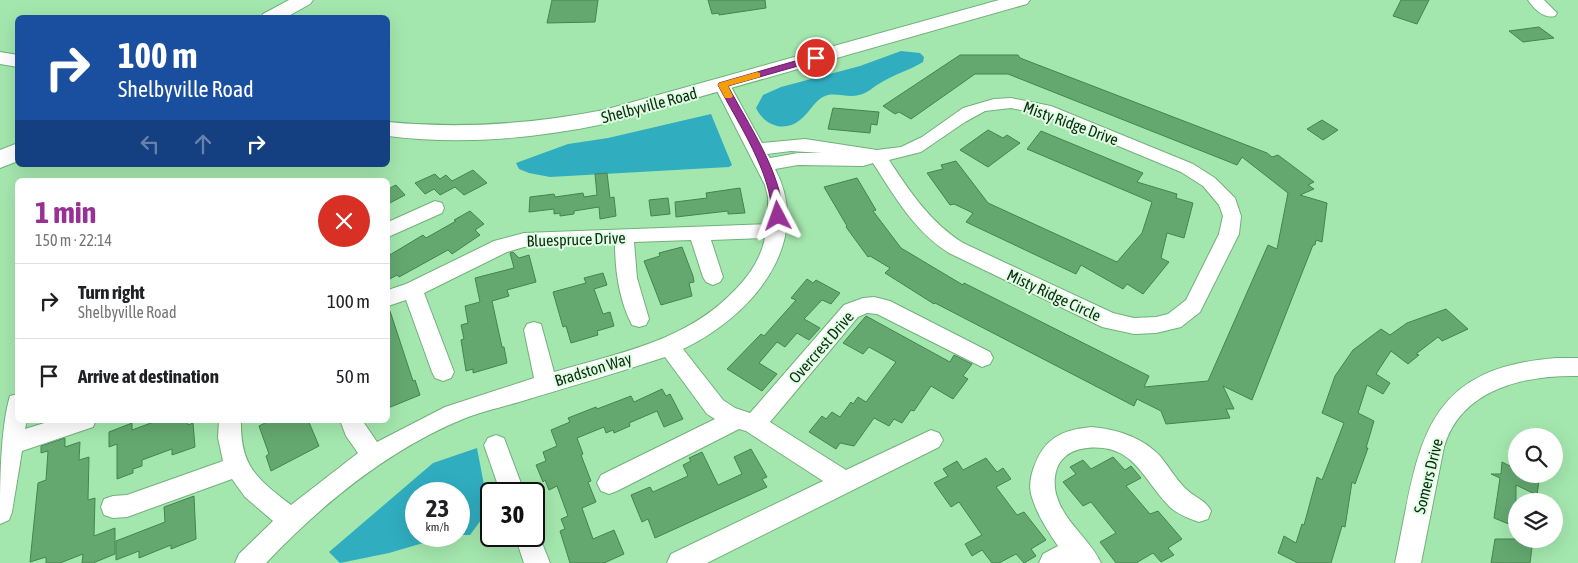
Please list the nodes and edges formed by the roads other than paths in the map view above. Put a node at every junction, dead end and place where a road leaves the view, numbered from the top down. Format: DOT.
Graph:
graph roads {
  1 [pos="303,0"];
  2 [pos="1020,0"];
  3 [pos="1535,0"];
  4 [pos="1550,13"];
  5 [pos="276,15"];
  6 [pos="0,58"];
  7 [pos="15,60"];
  8 [pos="722,85"];
  9 [pos="390,129"];
  10 [pos="15,152"];
  11 [pos="877,156"];
  12 [pos="760,157"];
  13 [pos="0,160"];
  14 [pos="435,208"];
  15 [pos="390,229"];
  16 [pos="778,231"];
  17 [pos="699,234"];
  18 [pos="1229,234"];
  19 [pos="624,237"];
  20 [pos="713,277"];
  21 [pos="413,290"];
  22 [pos="390,297"];
  23 [pos="639,319"];
  24 [pos="534,330"];
  25 [pos="669,346"];
  26 [pos="982,358"];
  27 [pos="1578,367"];
  28 [pos="443,372"];
  29 [pos="546,384"];
  30 [pos="15,417"];
  31 [pos="746,421"];
  32 [pos="76,423"];
  33 [pos="230,423"];
  34 [pos="352,423"];
  35 [pos="931,440"];
  36 [pos="9,445"];
  37 [pos="496,445"];
  38 [pos="373,456"];
  39 [pos="236,467"];
  40 [pos="509,482"];
  41 [pos="845,482"];
  42 [pos="609,483"];
  43 [pos="113,507"];
  44 [pos="1199,511"];
  45 [pos="0,512"];
  46 [pos="290,520"];
  47 [pos="532,547"];
  48 [pos="1082,556"];
  49 [pos="248,563"];
  50 [pos="537,563"];
  51 [pos="680,563"];
  52 [pos="1052,563"];
  53 [pos="1408,563"];
  1 -- 5 [label="main road"];
  2 -- 8 [label="main road, Shelbyville Road"];
  3 -- 4 [label="street"];
  6 -- 7 [label="main road"];
  8 -- 9 [label="main road, Shelbyville Road"];
  8 -- 12 [label="street, Bradston Way"];
  10 -- 13 [label="main road"];
  11 -- 12 [label="street, Misty Ridge Drive"];
  11 -- 18 [label="street, Misty Ridge Drive"];
  11 -- 18 [label="street, Misty Ridge Circle"];
  12 -- 16 [label="street, Bradston Way"];
  14 -- 15 [label="street"];
  16 -- 17 [label="street, Bluespruce Drive"];
  16 -- 25 [label="street, Bradston Way"];
  17 -- 19 [label="street, Bluespruce Drive"];
  17 -- 20 [label="street"];
  19 -- 21 [label="street, Bluespruce Drive"];
  19 -- 23 [label="street"];
  21 -- 22 [label="street, Bluespruce Drive"];
  21 -- 28 [label="street"];
  24 -- 29 [label="street"];
  25 -- 29 [label="street, Bradston Way"];
  25 -- 31 [label="street"];
  26 -- 31 [label="street, Overcrest Drive"];
  27 -- 53 [label="street, Somers Drive"];
  29 -- 38 [label="street, Bradston Way"];
  30 -- 36 [label="street"];
  31 -- 41 [label="street"];
  31 -- 42 [label="street"];
  32 -- 36 [label="street"];
  33 -- 39 [label="street"];
  34 -- 38 [label="street"];
  35 -- 41 [label="street"];
  36 -- 45 [label="street"];
  37 -- 40 [label="street"];
  38 -- 46 [label="street, Bradston Way"];
  39 -- 43 [label="street"];
  39 -- 46 [label="street"];
  41 -- 51 [label="street"];
  44 -- 48 [label="street"];
  46 -- 49 [label="street, Bradston Way"];
  47 -- 50 [label="street"];
  48 -- 52 [label="street"];
}
